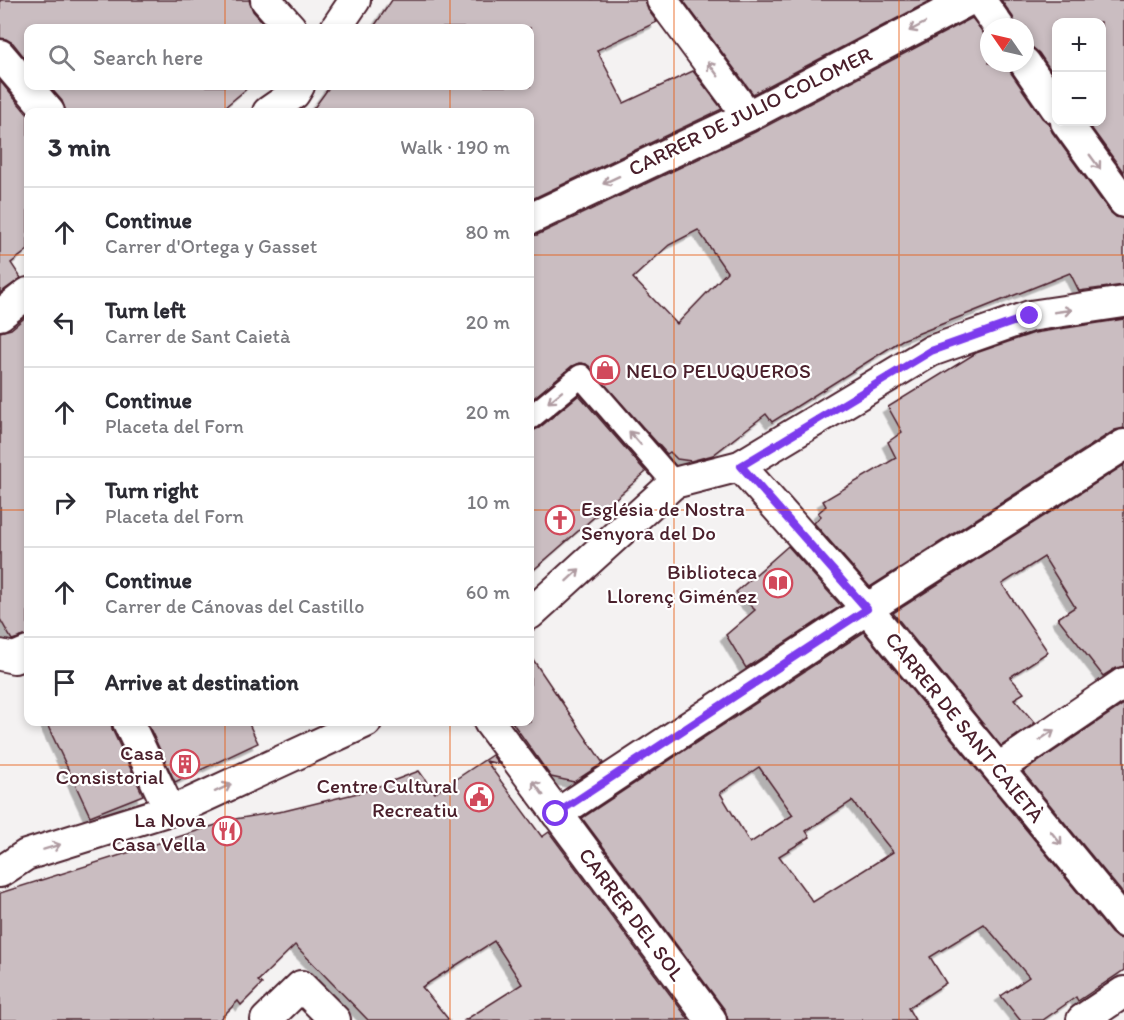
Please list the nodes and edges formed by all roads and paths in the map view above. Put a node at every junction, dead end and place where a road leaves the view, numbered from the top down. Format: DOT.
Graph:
graph roads {
  1 [pos="266,0"];
  2 [pos="355,0"];
  3 [pos="662,0"];
  4 [pos="969,0"];
  5 [pos="980,0"];
  6 [pos="993,18"];
  7 [pos="287,24"];
  8 [pos="339,24"];
  9 [pos="0,56"];
  10 [pos="1031,72"];
  11 [pos="24,83"];
  12 [pos="30,90"];
  13 [pos="299,97"];
  14 [pos="1052,102"];
  15 [pos="46,108"];
  16 [pos="276,108"];
  17 [pos="748,116"];
  18 [pos="1069,126"];
  19 [pos="1124,202"];
  20 [pos="534,217"];
  21 [pos="24,296"];
  22 [pos="1124,302"];
  23 [pos="0,315"];
  24 [pos="534,415"];
  25 [pos="1124,445"];
  26 [pos="741,466"];
  27 [pos="674,483"];
  28 [pos="867,609"];
  29 [pos="534,610"];
  30 [pos="24,654"];
  31 [pos="0,655"];
  32 [pos="1124,683"];
  33 [pos="130,726"];
  34 [pos="357,726"];
  35 [pos="492,726"];
  36 [pos="999,768"];
  37 [pos="170,811"];
  38 [pos="556,814"];
  39 [pos="0,872"];
  40 [pos="1124,922"];
  41 [pos="1124,992"];
  42 [pos="266,1020"];
  43 [pos="335,1020"];
  44 [pos="711,1020"];
  45 [pos="1082,1020"];
  1 -- 7 [label="street"];
  2 -- 8 [label="street"];
  17 -- 3 [label="street, one-way"];
  4 -- 17 [label="street, CARRER DE JULIO COLOMER, one-way"];
  5 -- 6 [label="street"];
  9 -- 11 [label="street"];
  10 -- 14 [label="street"];
  12 -- 15 [label="street"];
  13 -- 16 [label="street"];
  17 -- 20 [label="street, CARRER DE JULIO COLOMER, one-way"];
  18 -- 19 [label="street, one-way"];
  21 -- 23 [label="street"];
  26 -- 22 [label="street, one-way"];
  27 -- 24 [label="street, one-way"];
  25 -- 28 [label="street"];
  26 -- 27 [label="street"];
  26 -- 28 [label="street, CARRER DE SANT CAIETÀ"];
  29 -- 27 [label="street, one-way"];
  28 -- 36 [label="street, CARRER DE SANT CAIETÀ"];
  28 -- 38 [label="street"];
  30 -- 31 [label="street"];
  36 -- 32 [label="street, one-way"];
  33 -- 37 [label="street"];
  37 -- 34 [label="street, one-way"];
  38 -- 35 [label="street, CARRER DEL SOL, one-way"];
  36 -- 40 [label="street, CARRER DE SANT CAIETÀ, one-way"];
  39 -- 37 [label="street, one-way"];
  38 -- 44 [label="street, CARRER DEL SOL"];
  41 -- 45 [label="street"];
  42 -- 43 [label="street"];
}
